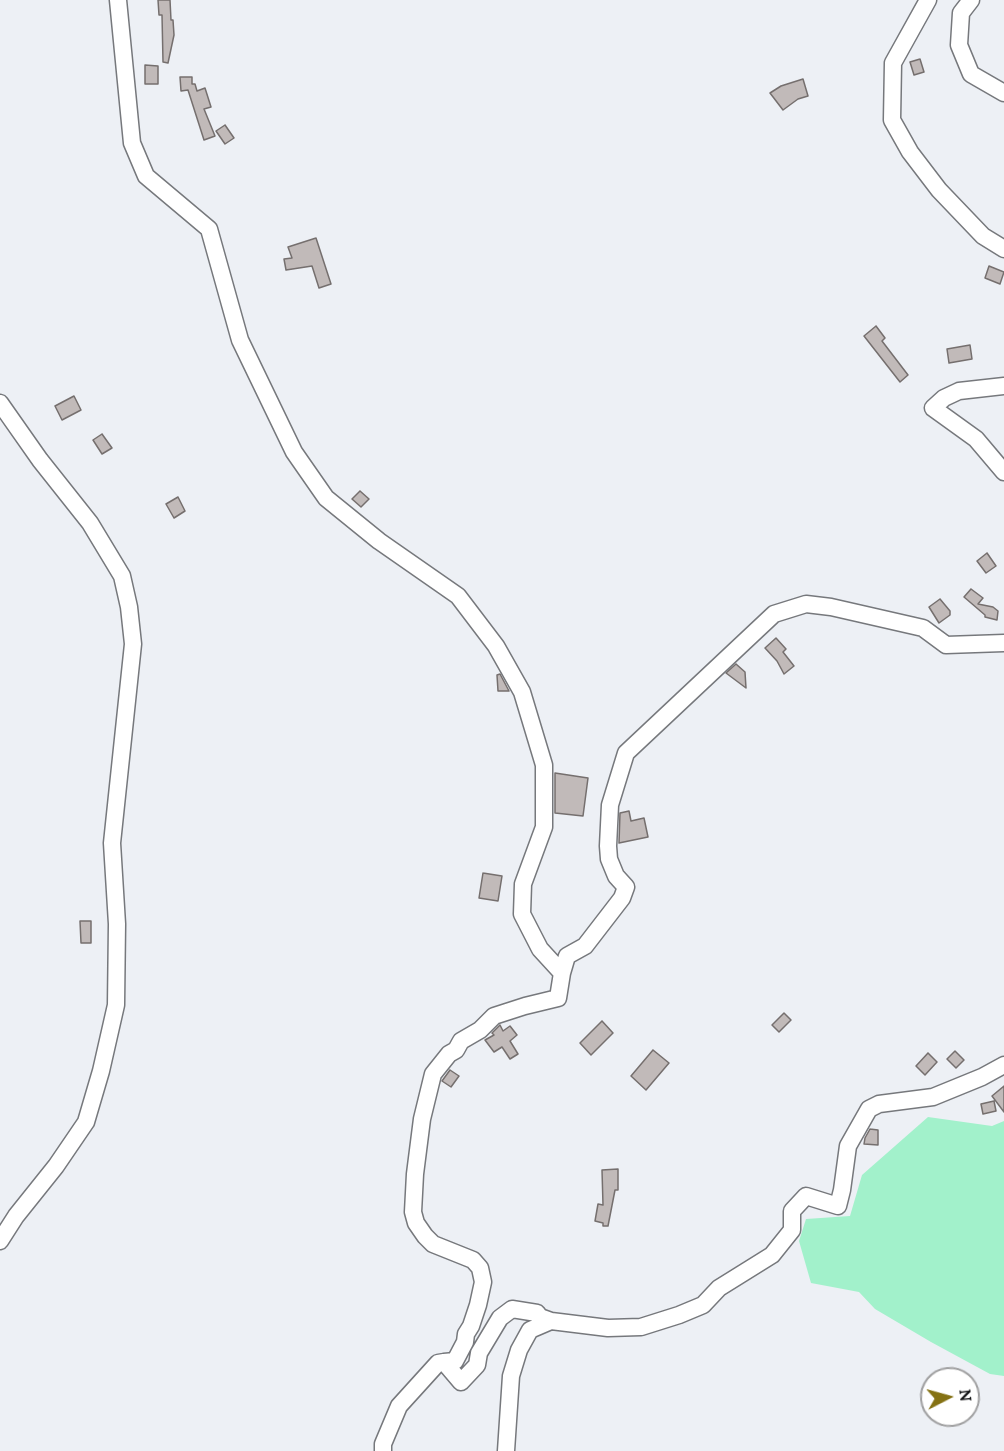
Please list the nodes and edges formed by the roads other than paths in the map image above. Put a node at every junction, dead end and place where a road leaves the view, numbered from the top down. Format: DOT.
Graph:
graph roads {
  1 [pos="118,0"];
  2 [pos="928,0"];
  3 [pos="971,0"];
  4 [pos="1004,93"];
  5 [pos="1004,249"];
  6 [pos="1004,386"];
  7 [pos="0,403"];
  8 [pos="1004,472"];
  9 [pos="1004,643"];
  10 [pos="562,973"];
  11 [pos="1004,1065"];
  12 [pos="0,1241"];
  13 [pos="551,1322"];
  14 [pos="444,1362"];
  15 [pos="383,1451"];
  16 [pos="506,1451"];
  1 -- 10 [label="street"];
  2 -- 5 [label="street"];
  3 -- 4 [label="street"];
  6 -- 8 [label="street"];
  7 -- 12 [label="street"];
  9 -- 10 [label="street"];
  10 -- 14 [label="street"];
  11 -- 13 [label="street"];
  13 -- 14 [label="street"];
  13 -- 16 [label="street"];
  14 -- 15 [label="street"];
}
